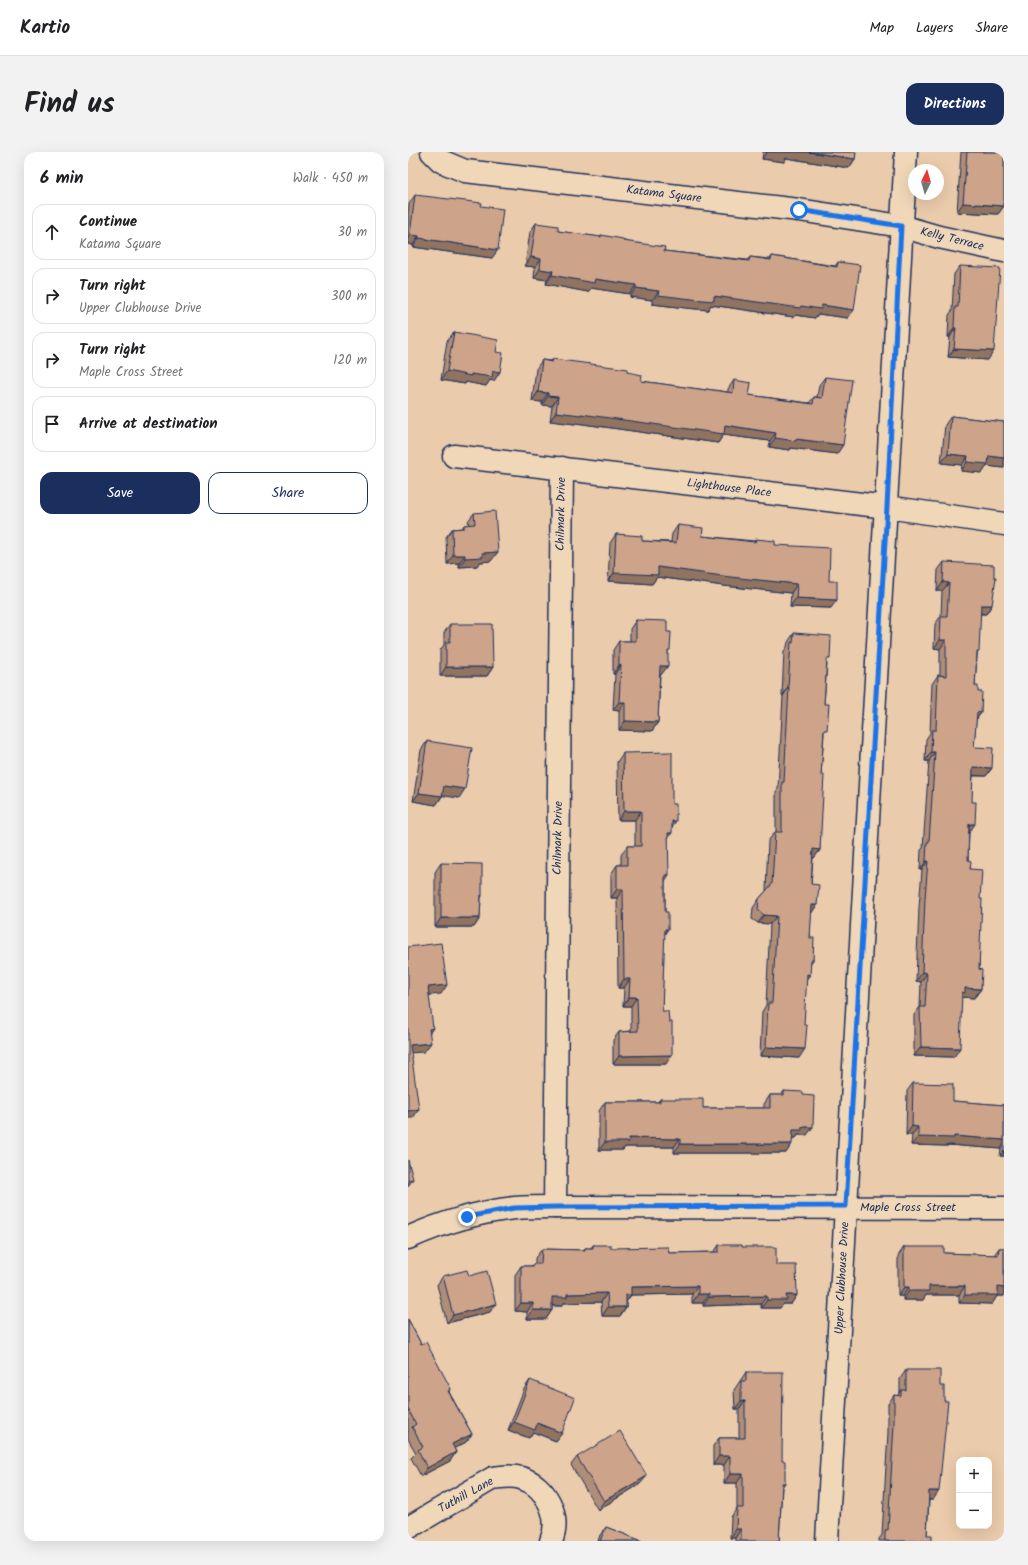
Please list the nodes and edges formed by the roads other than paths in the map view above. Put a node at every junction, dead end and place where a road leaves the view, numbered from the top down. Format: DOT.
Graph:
graph roads {
  1 [pos="432,152"];
  2 [pos="906,152"];
  3 [pos="901,226"];
  4 [pos="1004,251"];
  5 [pos="454,456"];
  6 [pos="562,468"];
  7 [pos="887,507"];
  8 [pos="1004,524"];
  9 [pos="846,1206"];
  10 [pos="555,1207"];
  11 [pos="1004,1208"];
  12 [pos="408,1238"];
  13 [pos="408,1528"];
  14 [pos="551,1541"];
  15 [pos="826,1541"];
  1 -- 3 [label="street, Katama Square"];
  2 -- 3 [label="street, Upper Clubhouse Drive"];
  3 -- 4 [label="street, Kelly Terrace"];
  3 -- 7 [label="street, Upper Clubhouse Drive"];
  5 -- 6 [label="street, Lighthouse Place"];
  6 -- 7 [label="street, Lighthouse Place"];
  6 -- 10 [label="street, Chilmark Drive"];
  7 -- 8 [label="street, Lighthouse Place"];
  7 -- 9 [label="street, Upper Clubhouse Drive"];
  9 -- 10 [label="street, Maple Cross Street"];
  9 -- 11 [label="street, Maple Cross Street"];
  9 -- 15 [label="street, Upper Clubhouse Drive"];
  10 -- 12 [label="street, Maple Cross Street"];
  13 -- 14 [label="street, Tuthill Lane"];
}
